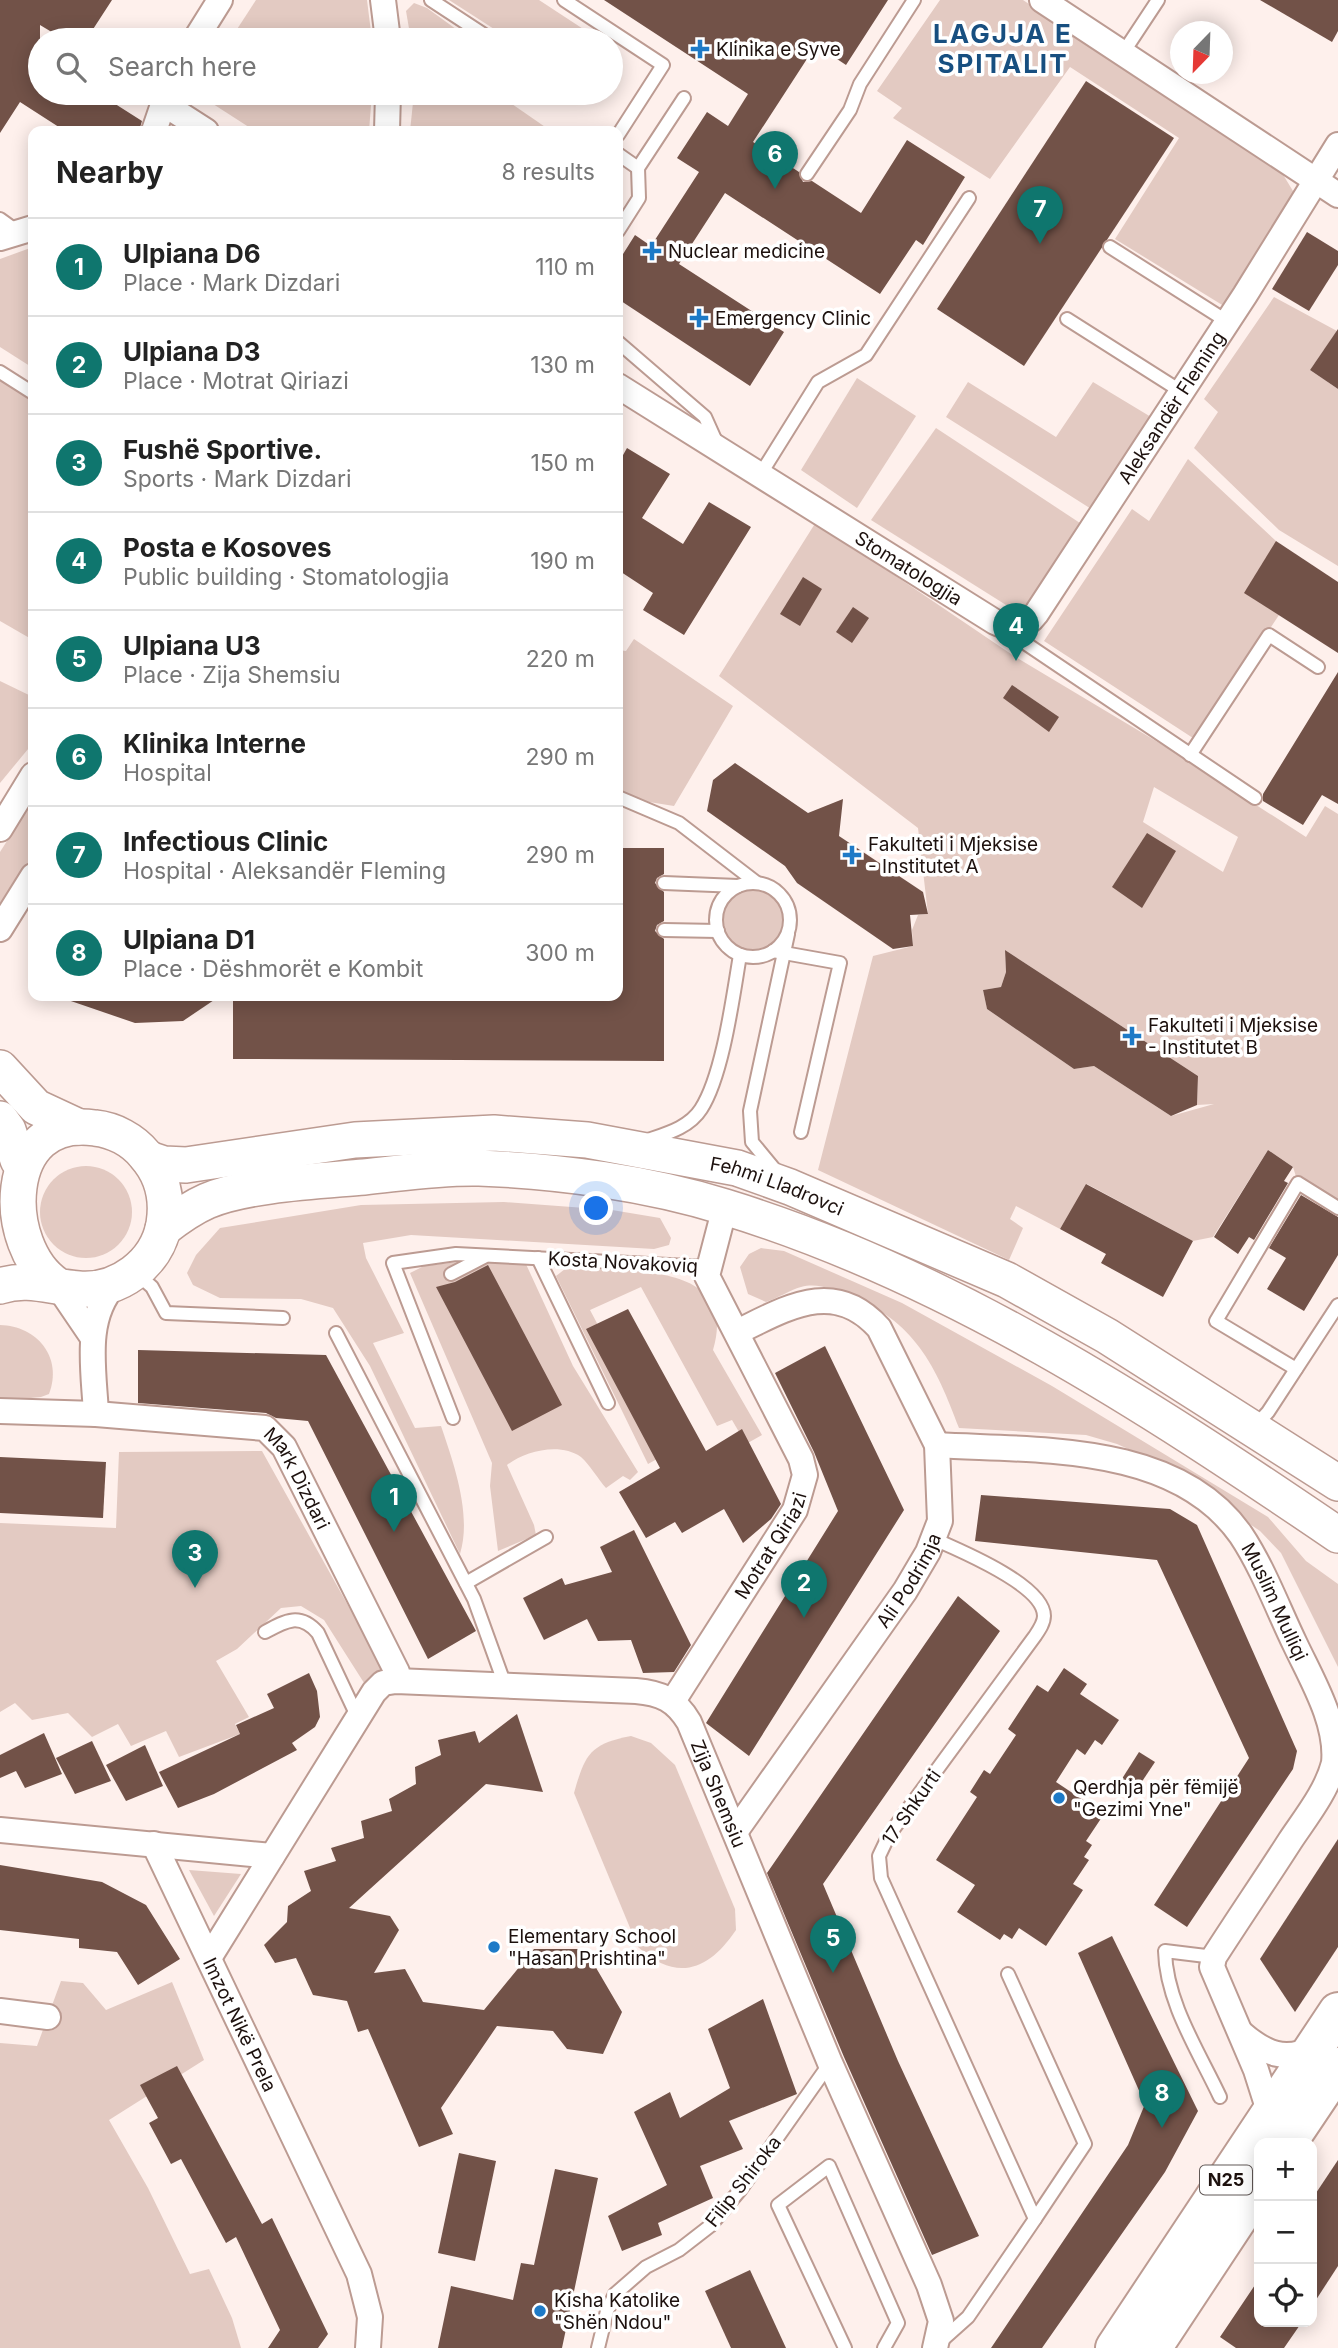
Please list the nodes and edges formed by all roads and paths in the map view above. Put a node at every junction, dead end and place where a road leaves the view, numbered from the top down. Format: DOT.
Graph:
graph roads {
  1 [pos="220,0"];
  2 [pos="383,0"];
  3 [pos="431,0"];
  4 [pos="564,0"];
  5 [pos="914,0"];
  6 [pos="1042,0"];
  7 [pos="1158,0"];
  8 [pos="202,28"];
  9 [pos="386,28"];
  10 [pos="474,28"];
  11 [pos="607,28"];
  12 [pos="623,39"];
  13 [pos="1123,53"];
  14 [pos="684,99"];
  15 [pos="163,105"];
  16 [pos="174,105"];
  17 [pos="388,105"];
  18 [pos="156,126"];
  19 [pos="200,126"];
  20 [pos="387,126"];
  21 [pos="623,127"];
  22 [pos="1338,145"];
  23 [pos="623,158"];
  24 [pos="638,168"];
  25 [pos="807,174"];
  26 [pos="1314,180"];
  27 [pos="1338,195"];
  28 [pos="969,198"];
  29 [pos="623,223"];
  30 [pos="1110,247"];
  31 [pos="1067,319"];
  32 [pos="1228,322"];
  33 [pos="623,346"];
  34 [pos="0,372"];
  35 [pos="623,389"];
  36 [pos="28,390"];
  37 [pos="1182,392"];
  38 [pos="719,449"];
  39 [pos="760,474"];
  40 [pos="1020,626"];
  41 [pos="1318,667"];
  42 [pos="1190,755"];
  43 [pos="28,783"];
  44 [pos="1255,798"];
  45 [pos="623,799"];
  46 [pos="0,829"];
  47 [pos="664,883"];
  48 [pos="757,883"];
  49 [pos="28,884"];
  50 [pos="739,886"];
  51 [pos="0,929"];
  52 [pos="664,930"];
  53 [pos="718,931"];
  54 [pos="779,952"];
  55 [pos="740,955"];
  56 [pos="0,1068"];
  57 [pos="0,1119"];
  58 [pos="79,1127"];
  59 [pos="801,1132"];
  60 [pos="632,1146"];
  61 [pos="149,1159"];
  62 [pos="18,1160"];
  63 [pos="790,1187"];
  64 [pos="725,1207"];
  65 [pos="1338,1208"];
  66 [pos="1,1213"];
  67 [pos="163,1228"];
  68 [pos="488,1255"];
  69 [pos="538,1258"];
  70 [pos="708,1267"];
  71 [pos="451,1274"];
  72 [pos="125,1278"];
  73 [pos="57,1285"];
  74 [pos="0,1286"];
  75 [pos="1338,1306"];
  76 [pos="284,1318"];
  77 [pos="737,1332"];
  78 [pos="335,1333"];
  79 [pos="93,1338"];
  80 [pos="1296,1369"];
  81 [pos="608,1403"];
  82 [pos="0,1411"];
  83 [pos="96,1414"];
  84 [pos="453,1418"];
  85 [pos="1252,1429"];
  86 [pos="937,1445"];
  87 [pos="1338,1483"];
  88 [pos="1338,1535"];
  89 [pos="546,1536"];
  90 [pos="934,1539"];
  91 [pos="466,1583"];
  92 [pos="265,1632"];
  93 [pos="396,1681"];
  94 [pos="505,1685"];
  95 [pos="673,1701"];
  96 [pos="358,1718"];
  97 [pos="0,1829"];
  98 [pos="734,1832"];
  99 [pos="154,1844"];
  100 [pos="272,1856"];
  101 [pos="1214,1957"];
  102 [pos="209,1958"];
  103 [pos="1008,1974"];
  104 [pos="0,2011"];
  105 [pos="1338,2012"];
  106 [pos="48,2017"];
  107 [pos="1241,2033"];
  108 [pos="1326,2057"];
  109 [pos="830,2063"];
  110 [pos="1220,2097"];
  111 [pos="1279,2129"];
  112 [pos="1254,2194"];
  113 [pos="1035,2219"];
  114 [pos="935,2347"];
  115 [pos="368,2348"];
  116 [pos="598,2348"];
  117 [pos="845,2348"];
  118 [pos="884,2348"];
  119 [pos="1115,2348"];
  120 [pos="1152,2348"];
  1 -- 8 [label="street"];
  2 -- 9 [label="street"];
  3 -- 10 [label="lane"];
  4 -- 11 [label="lane"];
  5 -- 25 [label="lane"];
  6 -- 13 [label="street"];
  7 -- 13 [label="lane"];
  12 -- 21 [label="lane"];
  13 -- 26 [label="street"];
  14 -- 24 [label="lane"];
  15 -- 18 [label="street"];
  16 -- 19 [label="street"];
  17 -- 20 [label="street"];
  22 -- 26 [label="street, Aleksandër Fleming"];
  23 -- 24 [label="lane"];
  24 -- 29 [label="lane"];
  26 -- 27 [label="street"];
  26 -- 32 [label="street, Aleksandër Fleming"];
  28 -- 39 [label="lane"];
  30 -- 32 [label="lane"];
  31 -- 37 [label="lane"];
  32 -- 37 [label="street, Aleksandër Fleming"];
  33 -- 38 [label="lane"];
  34 -- 36 [label="lane"];
  35 -- 38 [label="street, Stomatologjia"];
  37 -- 40 [label="street, Aleksandër Fleming"];
  38 -- 39 [label="street, Stomatologjia"];
  39 -- 40 [label="street, Stomatologjia"];
  40 -- 42 [label="lane"];
  41 -- 42 [label="lane"];
  42 -- 44 [label="lane"];
  43 -- 46 [label="street"];
  45 -- 48 [label="lane"];
  47 -- 50 [label="lane"];
  48 -- 50 [label="lane"];
  48 -- 54 [label="lane"];
  49 -- 51 [label="street"];
  50 -- 53 [label="lane"];
  52 -- 53 [label="lane"];
  53 -- 55 [label="lane"];
  54 -- 55 [label="lane"];
  54 -- 59 [label="lane"];
  54 -- 63 [label="lane"];
  55 -- 60 [label="lane"];
  56 -- 58 [label="main road"];
  57 -- 62 [label="main road"];
  58 -- 61 [label="main road"];
  58 -- 62 [label="main road"];
  60 -- 61 [label="main road, Fehmi Lladrovci"];
  60 -- 63 [label="main road, Fehmi Lladrovci"];
  61 -- 67 [label="main road"];
  62 -- 66 [label="main road"];
  63 -- 85 [label="main road, Fehmi Lladrovci"];
  64 -- 67 [label="main road, Fehmi Lladrovci"];
  64 -- 70 [label="street"];
  64 -- 88 [label="main road, Fehmi Lladrovci"];
  65 -- 80 [label="lane"];
  66 -- 73 [label="main road"];
  67 -- 72 [label="main road"];
  68 -- 69 [label="lane, Kosta Novakoviq"];
  68 -- 71 [label="lane"];
  68 -- 84 [label="lane, Kosta Novakoviq"];
  69 -- 70 [label="lane, Kosta Novakoviq"];
  69 -- 81 [label="lane, Kosta Novakoviq"];
  70 -- 77 [label="street, Motrat Qiriazi"];
  72 -- 73 [label="main road"];
  72 -- 76 [label="lane"];
  72 -- 79 [label="street"];
  73 -- 74 [label="main road"];
  73 -- 79 [label="street"];
  75 -- 80 [label="lane"];
  77 -- 86 [label="street, Ali Podrimja"];
  77 -- 95 [label="street, Motrat Qiriazi"];
  78 -- 91 [label="lane"];
  79 -- 83 [label="street"];
  80 -- 85 [label="lane"];
  82 -- 83 [label="street, Mark Dizdari"];
  83 -- 93 [label="street, Mark Dizdari"];
  85 -- 87 [label="main road, Fehmi Lladrovci"];
  86 -- 90 [label="street, Ali Podrimja"];
  86 -- 101 [label="street, Muslim Mulliqi"];
  89 -- 91 [label="lane"];
  90 -- 98 [label="street, Ali Podrimja"];
  90 -- 113 [label="lane, 17 Shkurti"];
  91 -- 94 [label="lane"];
  92 -- 96 [label="lane"];
  93 -- 94 [label="street"];
  93 -- 96 [label="street"];
  94 -- 95 [label="street"];
  95 -- 98 [label="street, Zija Shemsiu"];
  96 -- 100 [label="street"];
  97 -- 99 [label="street"];
  98 -- 109 [label="street, Zija Shemsiu"];
  99 -- 100 [label="street"];
  99 -- 102 [label="street, Imzot Nikë Prela"];
  100 -- 102 [label="street"];
  101 -- 107 [label="street"];
  101 -- 110 [label="lane"];
  102 -- 115 [label="street, Imzot Nikë Prela"];
  103 -- 113 [label="lane"];
  104 -- 106 [label="street"];
  105 -- 108 [label="main road, N25"];
  107 -- 108 [label="street"];
  107 -- 111 [label="street"];
  108 -- 111 [label="main road, N25"];
  109 -- 114 [label="street, Zija Shemsiu"];
  109 -- 116 [label="lane, Filip Shiroka"];
  111 -- 119 [label="main road, N25"];
  112 -- 120 [label="main road, N25"];
  113 -- 114 [label="lane"];
  117 -- 118 [label="lane"];
}
